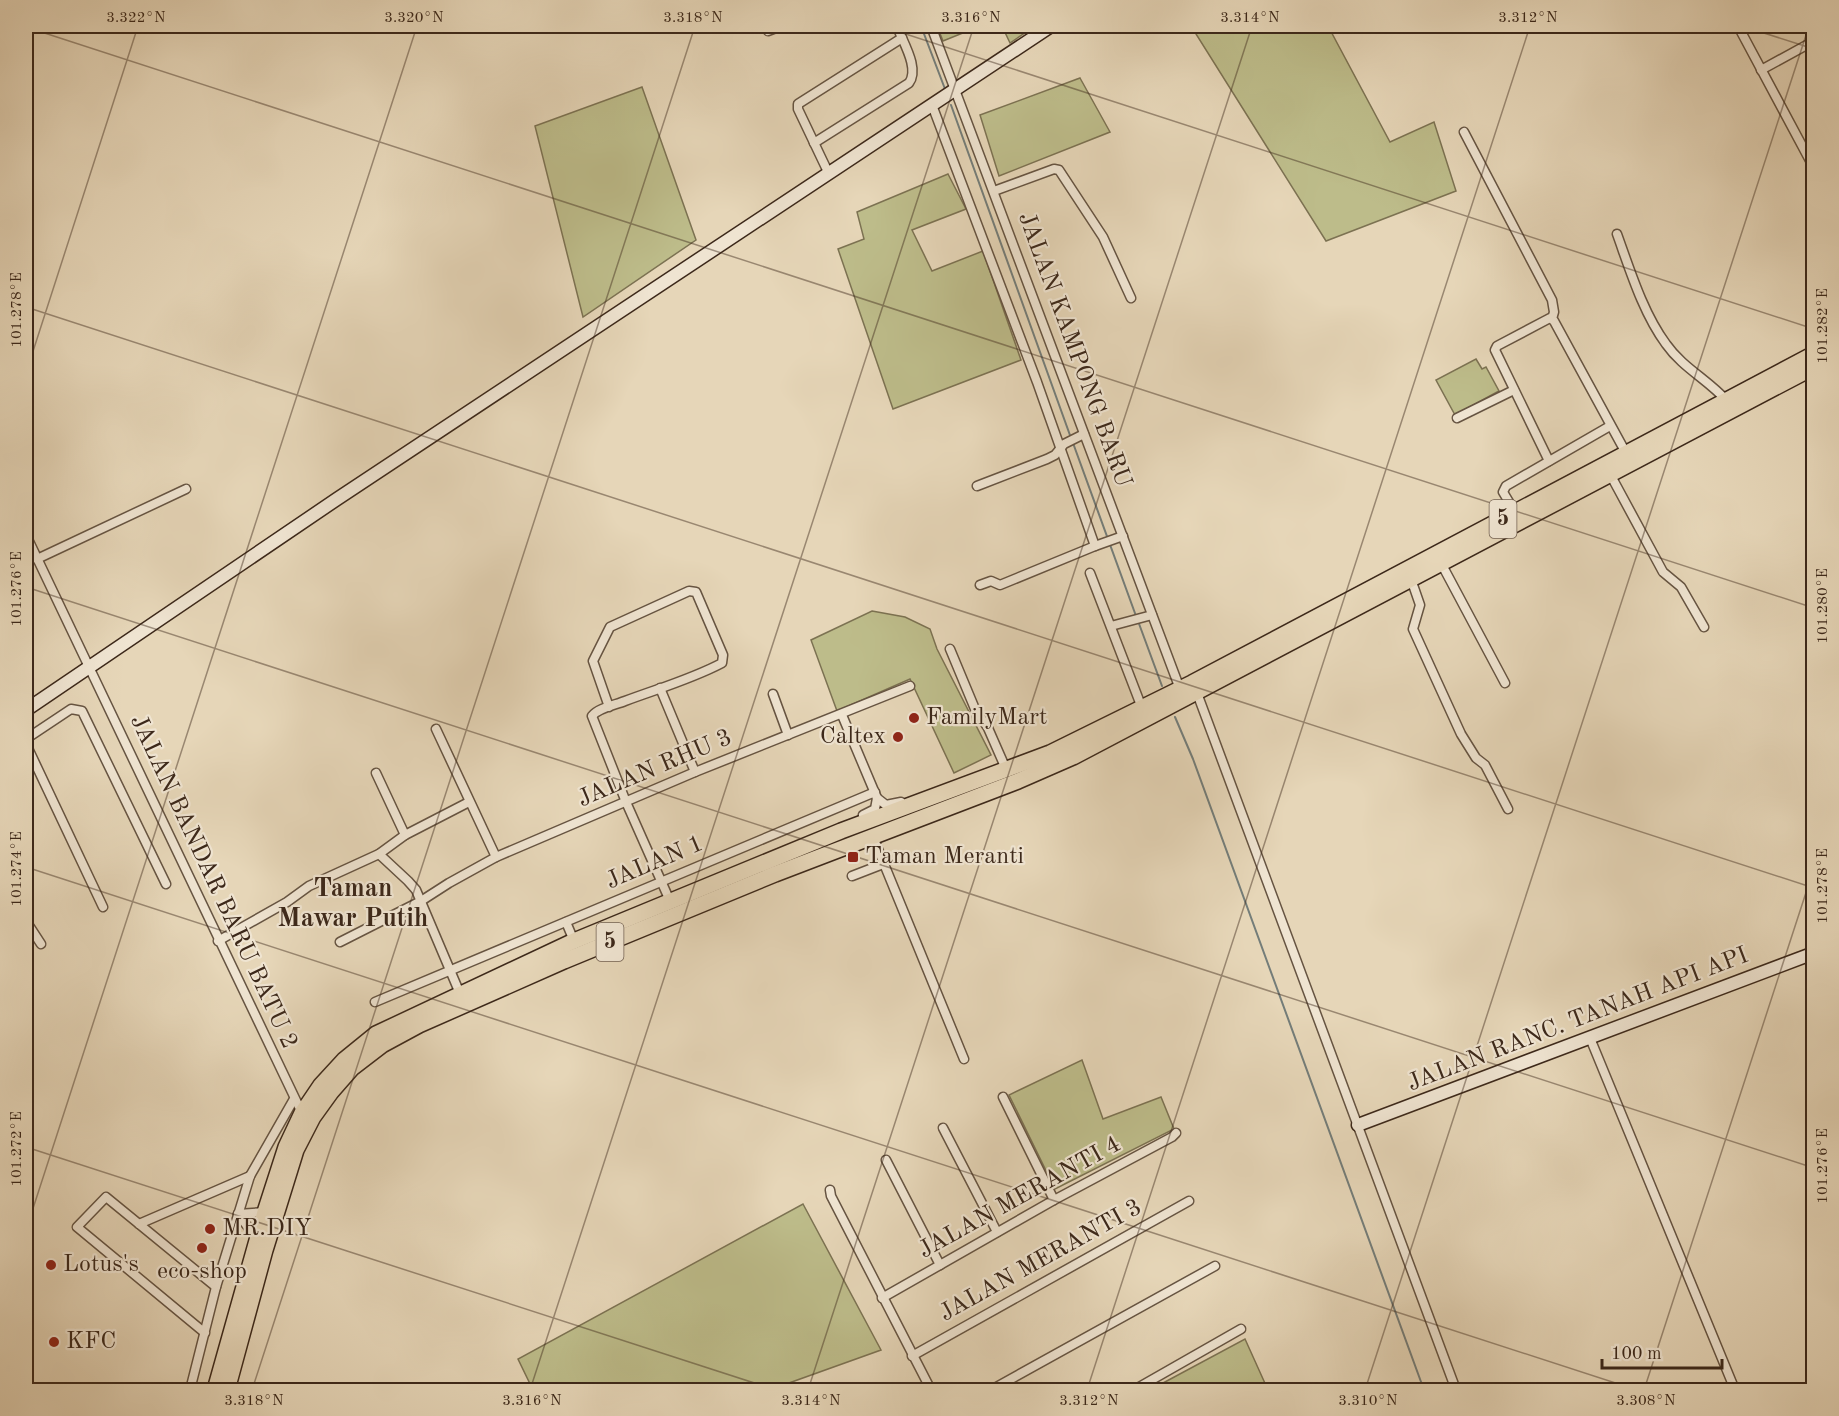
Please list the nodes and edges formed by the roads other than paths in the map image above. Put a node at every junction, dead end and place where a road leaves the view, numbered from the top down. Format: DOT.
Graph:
graph roads {
  1 [pos="781,26"];
  2 [pos="897,26"];
  3 [pos="932,26"];
  4 [pos="1051,26"];
  5 [pos="1738,26"];
  6 [pos="768,31"];
  7 [pos="902,38"];
  8 [pos="1814,41"];
  9 [pos="1761,70"];
  10 [pos="955,89"];
  11 [pos="932,105"];
  12 [pos="1464,132"];
  13 [pos="814,143"];
  14 [pos="1814,168"];
  15 [pos="828,172"];
  16 [pos="994,192"];
  17 [pos="1617,234"];
  18 [pos="1131,298"];
  19 [pos="1552,319"];
  20 [pos="1814,354"];
  21 [pos="1814,367"];
  22 [pos="1514,390"];
  23 [pos="1726,400"];
  24 [pos="1457,418"];
  25 [pos="1610,426"];
  26 [pos="1082,436"];
  27 [pos="1062,446"];
  28 [pos="1626,453"];
  29 [pos="1549,461"];
  30 [pos="1610,474"];
  31 [pos="977,486"];
  32 [pos="186,489"];
  33 [pos="1515,512"];
  34 [pos="26,535"];
  35 [pos="1123,537"];
  36 [pos="1095,546"];
  37 [pos="37,559"];
  38 [pos="1440,563"];
  39 [pos="1090,573"];
  40 [pos="1411,579"];
  41 [pos="980,585"];
  42 [pos="1147,616"];
  43 [pos="1111,626"];
  44 [pos="1704,627"];
  45 [pos="950,649"];
  46 [pos="89,667"];
  47 [pos="1505,683"];
  48 [pos="910,686"];
  49 [pos="660,688"];
  50 [pos="1180,689"];
  51 [pos="1197,693"];
  52 [pos="773,694"];
  53 [pos="609,707"];
  54 [pos="1142,708"];
  55 [pos="26,710"];
  56 [pos="842,714"];
  57 [pos="436,729"];
  58 [pos="788,735"];
  59 [pos="26,741"];
  60 [pos="1006,769"];
  61 [pos="695,772"];
  62 [pos="376,773"];
  63 [pos="876,795"];
  64 [pos="930,797"];
  65 [pos="469,802"];
  66 [pos="626,802"];
  67 [pos="1508,809"];
  68 [pos="841,831"];
  69 [pos="405,836"];
  70 [pos="873,837"];
  71 [pos="379,854"];
  72 [pos="496,857"];
  73 [pos="883,864"];
  74 [pos="852,876"];
  75 [pos="661,882"];
  76 [pos="166,884"];
  77 [pos="421,901"];
  78 [pos="670,901"];
  79 [pos="104,907"];
  80 [pos="26,921"];
  81 [pos="566,922"];
  82 [pos="218,941"];
  83 [pos="574,941"];
  84 [pos="340,942"];
  85 [pos="41,945"];
  86 [pos="1814,953"];
  87 [pos="451,970"];
  88 [pos="463,999"];
  89 [pos="375,1002"];
  90 [pos="1590,1038"];
  91 [pos="964,1059"];
  92 [pos="1004,1097"];
  93 [pos="294,1099"];
  94 [pos="302,1113"];
  95 [pos="1358,1125"];
  96 [pos="943,1128"];
  97 [pos="1176,1133"];
  98 [pos="885,1160"];
  99 [pos="250,1176"];
  100 [pos="830,1190"];
  101 [pos="1054,1200"];
  102 [pos="1189,1201"];
  103 [pos="265,1212"];
  104 [pos="238,1214"];
  105 [pos="139,1224"];
  106 [pos="997,1232"];
  107 [pos="257,1239"];
  108 [pos="940,1265"];
  109 [pos="1215,1266"];
  110 [pos="216,1287"];
  111 [pos="882,1298"];
  112 [pos="1241,1329"];
  113 [pos="205,1333"];
  114 [pos="912,1356"];
  115 [pos="1006,1387"];
  116 [pos="190,1390"];
  117 [pos="215,1390"];
  118 [pos="227,1390"];
  119 [pos="931,1390"];
  120 [pos="991,1390"];
  121 [pos="1134,1390"];
  122 [pos="1456,1390"];
  123 [pos="1735,1390"];
  1 -- 6 [label="street"];
  2 -- 7 [label="street"];
  3 -- 10 [label="street, JALAN KAMPONG BARU"];
  4 -- 10 [label="street"];
  5 -- 9 [label="street"];
  7 -- 13 [label="street"];
  7 -- 13 [label="street"];
  8 -- 9 [label="street"];
  9 -- 14 [label="street"];
  10 -- 11 [label="street"];
  10 -- 16 [label="street, JALAN KAMPONG BARU"];
  11 -- 15 [label="street"];
  11 -- 27 [label="street"];
  12 -- 19 [label="street"];
  13 -- 15 [label="street"];
  15 -- 46 [label="street"];
  16 -- 18 [label="street"];
  16 -- 26 [label="street, JALAN KAMPONG BARU"];
  17 -- 23 [label="street"];
  19 -- 22 [label="street"];
  19 -- 25 [label="street"];
  20 -- 23 [label="highway, 5"];
  21 -- 30 [label="highway, 5"];
  22 -- 24 [label="street"];
  22 -- 29 [label="street"];
  23 -- 28 [label="highway, 5"];
  25 -- 28 [label="street"];
  25 -- 29 [label="street"];
  26 -- 27 [label="street"];
  26 -- 35 [label="street, JALAN KAMPONG BARU"];
  27 -- 31 [label="street"];
  27 -- 36 [label="street"];
  28 -- 33 [label="highway, 5"];
  29 -- 33 [label="street"];
  30 -- 38 [label="highway, 5"];
  30 -- 44 [label="street"];
  32 -- 37 [label="street"];
  33 -- 50 [label="highway, 5"];
  34 -- 37 [label="street, JALAN BANDAR BARU BATU 2"];
  35 -- 36 [label="street"];
  35 -- 42 [label="street, JALAN KAMPONG BARU"];
  36 -- 41 [label="street"];
  37 -- 46 [label="street, JALAN BANDAR BARU BATU 2"];
  38 -- 40 [label="highway, 5"];
  38 -- 47 [label="street"];
  39 -- 43 [label="street"];
  40 -- 51 [label="highway, 5"];
  40 -- 67 [label="street"];
  42 -- 43 [label="street"];
  42 -- 50 [label="street, JALAN KAMPONG BARU"];
  43 -- 54 [label="street"];
  45 -- 60 [label="street"];
  46 -- 55 [label="street"];
  46 -- 82 [label="street, JALAN BANDAR BARU BATU 2"];
  48 -- 56 [label="street, JALAN RHU 3"];
  49 -- 53 [label="street"];
  49 -- 53 [label="street"];
  49 -- 61 [label="street"];
  50 -- 54 [label="highway, 5"];
  51 -- 70 [label="highway, 5"];
  51 -- 95 [label="street"];
  52 -- 58 [label="street"];
  53 -- 66 [label="street"];
  54 -- 60 [label="highway, 5"];
  56 -- 58 [label="street, JALAN RHU 3"];
  56 -- 63 [label="street"];
  57 -- 65 [label="street"];
  58 -- 61 [label="street, JALAN RHU 3"];
  59 -- 76 [label="street"];
  59 -- 79 [label="street"];
  60 -- 64 [label="highway, 5"];
  61 -- 66 [label="street, JALAN RHU 3"];
  62 -- 69 [label="street"];
  63 -- 64 [label="street"];
  63 -- 68 [label="street"];
  63 -- 75 [label="street, JALAN 1"];
  64 -- 68 [label="highway, 5"];
  65 -- 69 [label="street"];
  65 -- 72 [label="street"];
  66 -- 72 [label="street, JALAN RHU 3"];
  66 -- 75 [label="street"];
  68 -- 78 [label="highway, 5"];
  69 -- 71 [label="street"];
  70 -- 73 [label="street"];
  70 -- 88 [label="highway, 5"];
  71 -- 77 [label="street"];
  71 -- 82 [label="street"];
  72 -- 77 [label="street, JALAN RHU 3"];
  73 -- 74 [label="street"];
  73 -- 91 [label="street"];
  75 -- 78 [label="street"];
  75 -- 81 [label="street, JALAN 1"];
  77 -- 84 [label="street, JALAN RHU 3"];
  77 -- 87 [label="street"];
  78 -- 83 [label="highway, 5"];
  80 -- 85 [label="street"];
  81 -- 83 [label="street"];
  81 -- 87 [label="street, JALAN 1"];
  82 -- 93 [label="street, JALAN BANDAR BARU BATU 2"];
  83 -- 88 [label="highway, 5"];
  86 -- 90 [label="street, JALAN RANC. TANAH API API"];
  87 -- 88 [label="street"];
  87 -- 89 [label="street, JALAN 1"];
  88 -- 94 [label="highway, 5"];
  88 -- 118 [label="highway, 5"];
  90 -- 95 [label="street, JALAN RANC. TANAH API API"];
  90 -- 123 [label="street"];
  92 -- 101 [label="street"];
  93 -- 94 [label="street, JALAN BANDAR BARU BATU 2"];
  93 -- 99 [label="street"];
  94 -- 103 [label="highway, 5"];
  95 -- 122 [label="street"];
  96 -- 106 [label="street"];
  97 -- 101 [label="street, JALAN MERANTI 4"];
  98 -- 108 [label="street"];
  99 -- 104 [label="street"];
  99 -- 105 [label="street"];
  100 -- 111 [label="street"];
  101 -- 106 [label="street, JALAN MERANTI 4"];
  102 -- 114 [label="street, JALAN MERANTI 3"];
  103 -- 104 [label="street"];
  103 -- 107 [label="highway, 5"];
  104 -- 107 [label="street"];
  104 -- 110 [label="street"];
  105 -- 110 [label="street"];
  105 -- 113 [label="street"];
  106 -- 108 [label="street, JALAN MERANTI 4"];
  107 -- 117 [label="highway, 5"];
  108 -- 111 [label="street, JALAN MERANTI 4"];
  109 -- 115 [label="street"];
  110 -- 113 [label="street"];
  111 -- 114 [label="street"];
  112 -- 121 [label="street"];
  113 -- 116 [label="street"];
  114 -- 119 [label="street"];
  115 -- 120 [label="street"];
}
